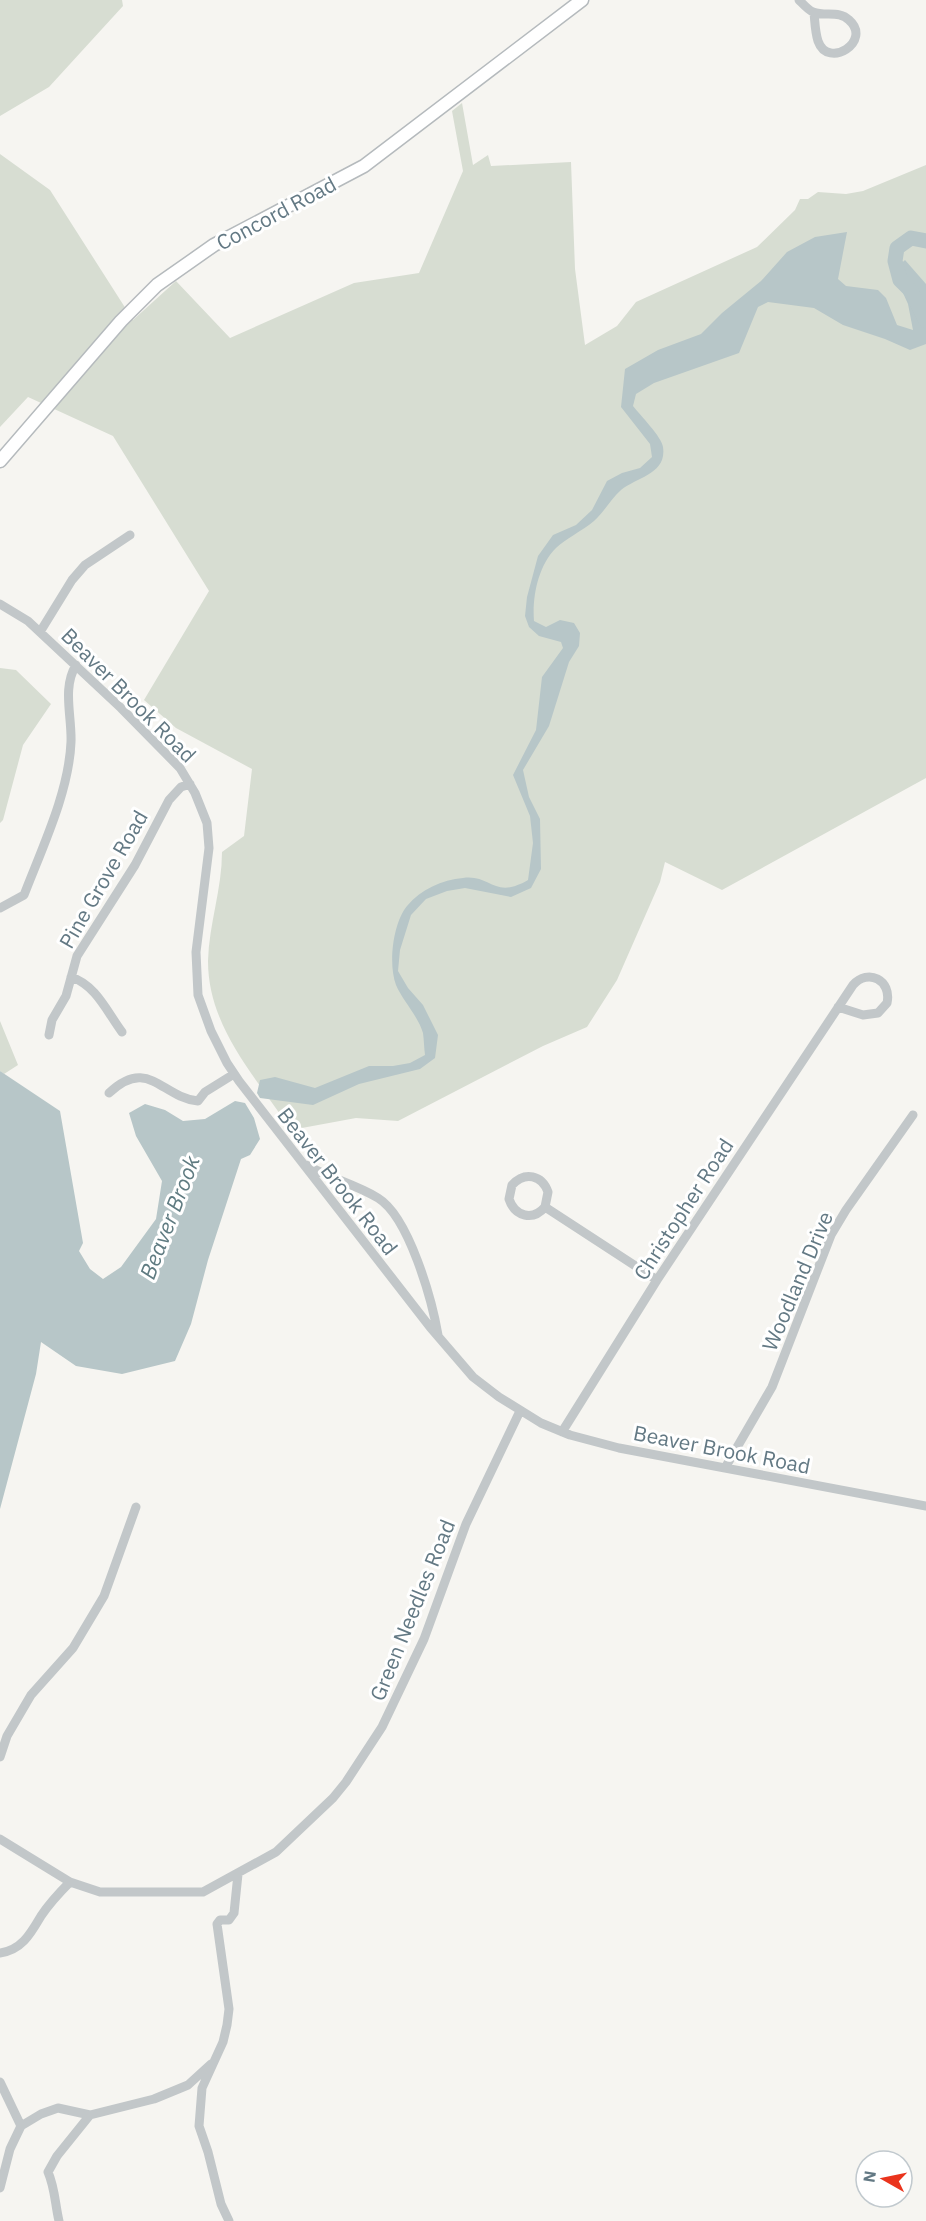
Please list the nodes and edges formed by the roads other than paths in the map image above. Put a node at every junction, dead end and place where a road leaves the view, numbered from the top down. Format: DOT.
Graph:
graph roads {
  1 [pos="582,0"];
  2 [pos="799,0"];
  3 [pos="814,13"];
  4 [pos="0,461"];
  5 [pos="130,535"];
  6 [pos="0,604"];
  7 [pos="39,632"];
  8 [pos="76,665"];
  9 [pos="190,784"];
  10 [pos="0,908"];
  11 [pos="71,977"];
  12 [pos="838,1007"];
  13 [pos="122,1032"];
  14 [pos="49,1035"];
  15 [pos="236,1078"];
  16 [pos="109,1093"];
  17 [pos="913,1114"];
  18 [pos="302,1162"];
  19 [pos="545,1207"];
  20 [pos="657,1280"];
  21 [pos="439,1338"];
  22 [pos="520,1411"];
  23 [pos="562,1432"];
  24 [pos="725,1468"];
  25 [pos="926,1506"];
  26 [pos="136,1507"];
  27 [pos="3,1735"];
  28 [pos="0,1757"];
  29 [pos="0,1839"];
  30 [pos="238,1874"];
  31 [pos="70,1882"];
  32 [pos="0,1953"];
  33 [pos="212,2063"];
  34 [pos="0,2082"];
  35 [pos="90,2115"];
  36 [pos="21,2126"];
  37 [pos="0,2188"];
  38 [pos="59,2221"];
  39 [pos="230,2221"];
  1 -- 4 [label="main road, Concord Road"];
  2 -- 3 [label="street"];
  3 -- 3 [label="street"];
  5 -- 7 [label="street"];
  6 -- 7 [label="street, Beaver Brook Road"];
  7 -- 8 [label="street, Beaver Brook Road"];
  8 -- 9 [label="street, Beaver Brook Road"];
  8 -- 10 [label="street"];
  9 -- 11 [label="street, Pine Grove Road"];
  9 -- 15 [label="street, Beaver Brook Road"];
  11 -- 13 [label="street"];
  11 -- 14 [label="street, Pine Grove Road"];
  12 -- 12 [label="street, Christopher Road"];
  12 -- 20 [label="street, Christopher Road"];
  15 -- 16 [label="street"];
  15 -- 18 [label="street, Beaver Brook Road"];
  17 -- 24 [label="street, Woodland Drive"];
  18 -- 21 [label="street, Beaver Brook Road"];
  18 -- 21 [label="street"];
  19 -- 19 [label="street"];
  19 -- 20 [label="street"];
  20 -- 23 [label="street, Christopher Road"];
  21 -- 22 [label="street, Beaver Brook Road"];
  22 -- 23 [label="street, Beaver Brook Road"];
  22 -- 30 [label="street, Green Needles Road"];
  23 -- 24 [label="street, Beaver Brook Road"];
  24 -- 25 [label="street, Beaver Brook Road"];
  26 -- 27 [label="street"];
  27 -- 28 [label="street"];
  29 -- 31 [label="street, Green Needles Road"];
  30 -- 31 [label="street, Green Needles Road"];
  30 -- 33 [label="street"];
  31 -- 32 [label="street"];
  33 -- 35 [label="street"];
  33 -- 39 [label="street"];
  34 -- 36 [label="street"];
  35 -- 36 [label="street"];
  35 -- 38 [label="street"];
  36 -- 37 [label="street"];
}
